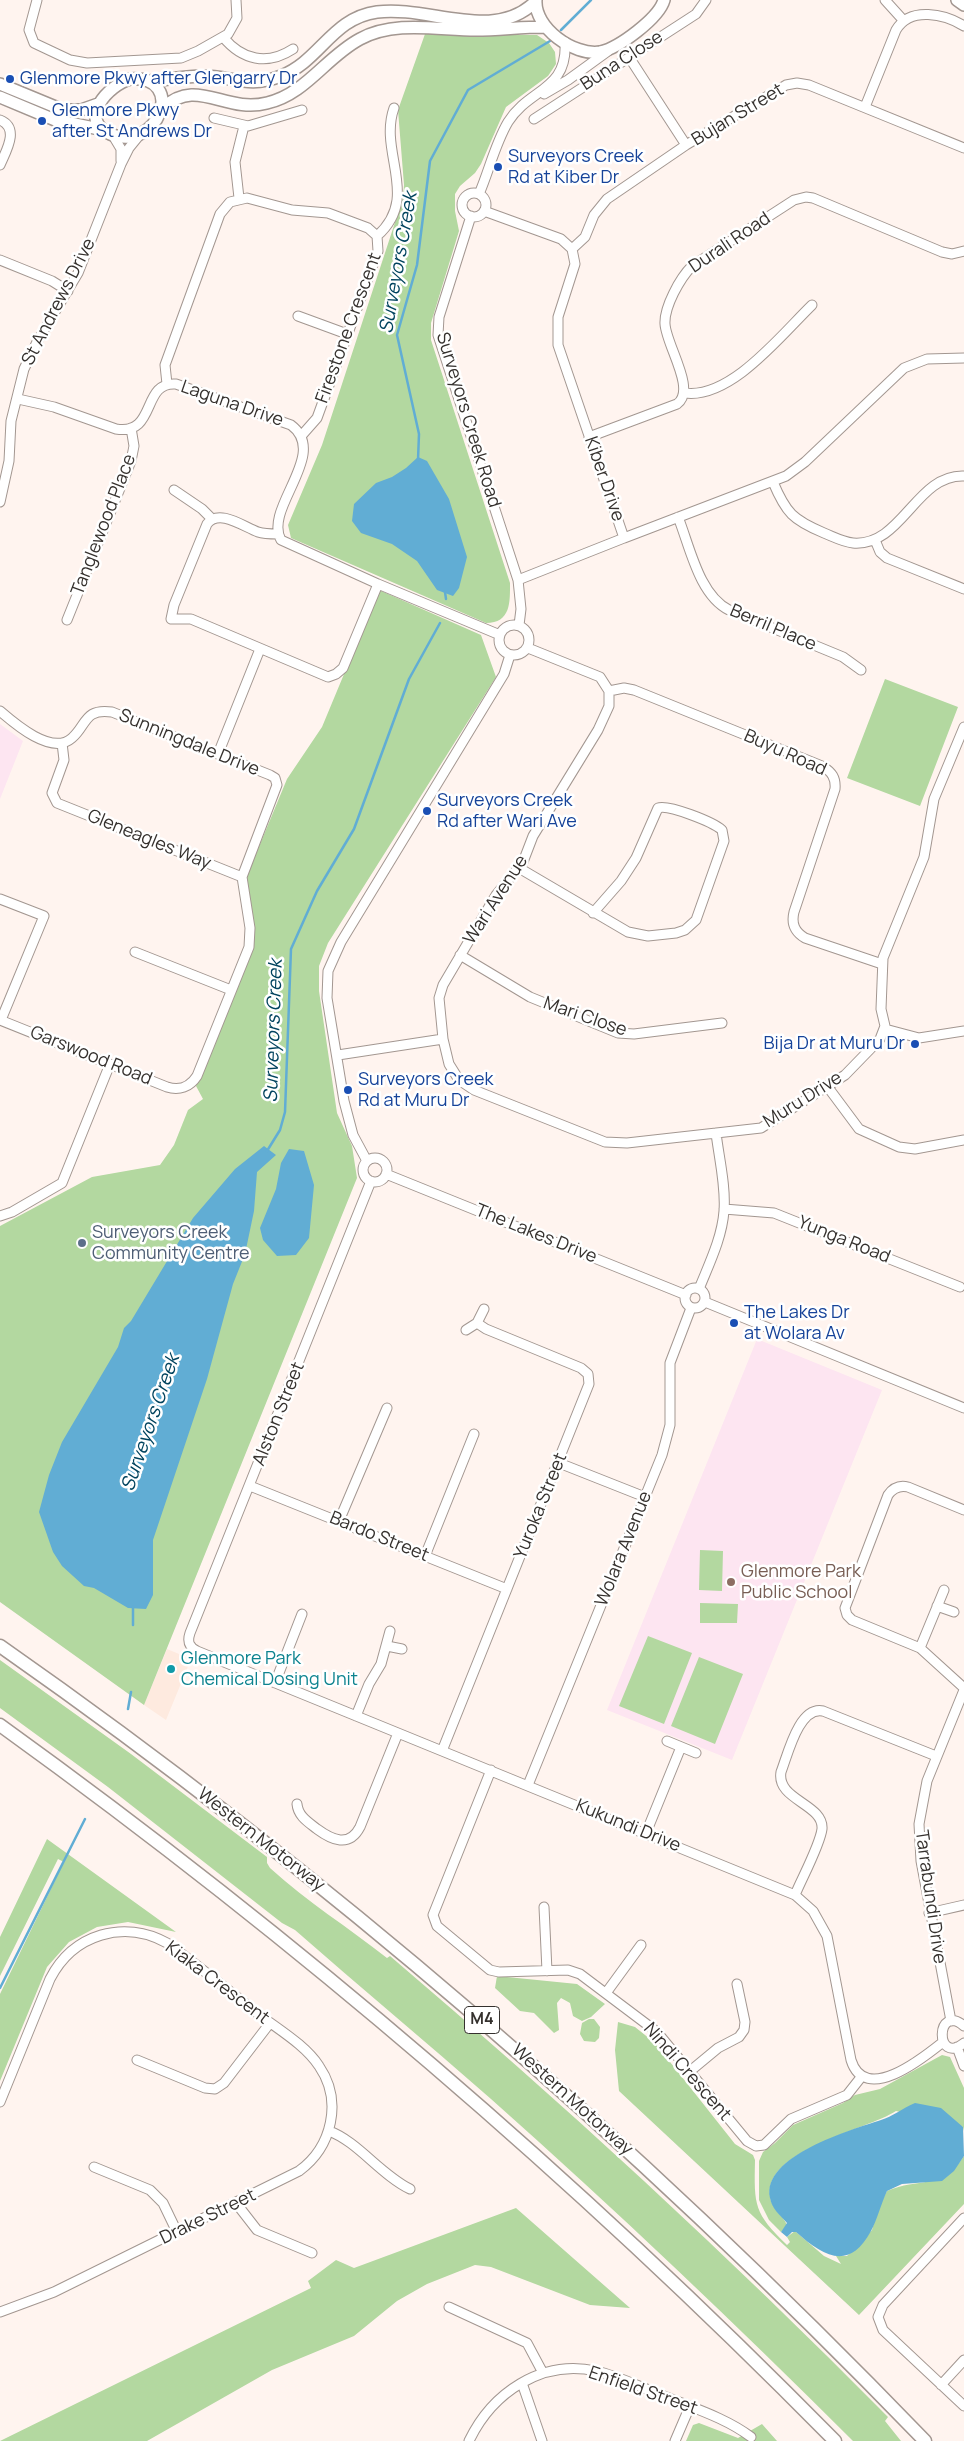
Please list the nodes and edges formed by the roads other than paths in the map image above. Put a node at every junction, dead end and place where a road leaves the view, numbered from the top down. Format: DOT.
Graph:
graph roads {
  1 [pos="37,0"];
  2 [pos="236,0"];
  3 [pos="664,0"];
  4 [pos="706,0"];
  5 [pos="885,0"];
  6 [pos="957,0"];
  7 [pos="536,1"];
  8 [pos="964,5"];
  9 [pos="904,21"];
  10 [pos="964,26"];
  11 [pos="544,27"];
  12 [pos="223,37"];
  13 [pos="565,42"];
  14 [pos="612,48"];
  15 [pos="293,49"];
  16 [pos="629,57"];
  17 [pos="149,81"];
  18 [pos="0,84"];
  19 [pos="0,97"];
  20 [pos="98,104"];
  21 [pos="525,104"];
  22 [pos="865,107"];
  23 [pos="163,108"];
  24 [pos="394,108"];
  25 [pos="302,110"];
  26 [pos="214,118"];
  27 [pos="534,119"];
  28 [pos="0,120"];
  29 [pos="244,126"];
  30 [pos="108,132"];
  31 [pos="142,132"];
  32 [pos="686,145"];
  33 [pos="964,148"];
  34 [pos="121,164"];
  35 [pos="0,165"];
  36 [pos="479,194"];
  37 [pos="239,198"];
  38 [pos="484,211"];
  39 [pos="471,216"];
  40 [pos="377,236"];
  41 [pos="572,249"];
  42 [pos="964,251"];
  43 [pos="0,260"];
  44 [pos="68,291"];
  45 [pos="812,305"];
  46 [pos="298,316"];
  47 [pos="347,334"];
  48 [pos="964,358"];
  49 [pos="168,384"];
  50 [pos="685,393"];
  51 [pos="18,398"];
  52 [pos="132,428"];
  53 [pos="302,435"];
  54 [pos="589,437"];
  55 [pos="964,476"];
  56 [pos="773,482"];
  57 [pos="174,490"];
  58 [pos="0,502"];
  59 [pos="678,517"];
  60 [pos="212,519"];
  61 [pos="278,534"];
  62 [pos="624,538"];
  63 [pos="875,540"];
  64 [pos="518,580"];
  65 [pos="378,584"];
  66 [pos="964,589"];
  67 [pos="67,620"];
  68 [pos="519,625"];
  69 [pos="500,635"];
  70 [pos="528,648"];
  71 [pos="260,649"];
  72 [pos="510,655"];
  73 [pos="861,670"];
  74 [pos="609,691"];
  75 [pos="0,712"];
  76 [pos="964,727"];
  77 [pos="62,743"];
  78 [pos="218,754"];
  79 [pos="519,868"];
  80 [pos="242,877"];
  81 [pos="0,899"];
  82 [pos="593,913"];
  83 [pos="136,952"];
  84 [pos="460,955"];
  85 [pos="882,964"];
  86 [pos="231,990"];
  87 [pos="1,1020"];
  88 [pos="722,1023"];
  89 [pos="885,1029"];
  90 [pos="964,1031"];
  91 [pos="443,1039"];
  92 [pos="338,1055"];
  93 [pos="110,1064"];
  94 [pos="828,1086"];
  95 [pos="182,1088"];
  96 [pos="716,1133"];
  97 [pos="964,1140"];
  98 [pos="367,1161"];
  99 [pos="386,1174"];
  100 [pos="371,1181"];
  101 [pos="724,1209"];
  102 [pos="0,1216"];
  103 [pos="960,1287"];
  104 [pos="699,1289"];
  105 [pos="686,1295"];
  106 [pos="705,1302"];
  107 [pos="691,1308"];
  108 [pos="484,1310"];
  109 [pos="477,1323"];
  110 [pos="466,1330"];
  111 [pos="387,1408"];
  112 [pos="964,1408"];
  113 [pos="474,1434"];
  114 [pos="559,1463"];
  115 [pos="250,1486"];
  116 [pos="645,1497"];
  117 [pos="964,1510"];
  118 [pos="338,1521"];
  119 [pos="425,1556"];
  120 [pos="507,1589"];
  121 [pos="944,1590"];
  122 [pos="937,1606"];
  123 [pos="954,1612"];
  124 [pos="302,1614"];
  125 [pos="390,1631"];
  126 [pos="0,1646"];
  127 [pos="387,1646"];
  128 [pos="191,1647"];
  129 [pos="920,1648"];
  130 [pos="402,1649"];
  131 [pos="275,1683"];
  132 [pos="964,1689"];
  133 [pos="356,1716"];
  134 [pos="0,1725"];
  135 [pos="398,1733"];
  136 [pos="667,1741"];
  137 [pos="681,1747"];
  138 [pos="442,1751"];
  139 [pos="696,1753"];
  140 [pos="936,1756"];
  141 [pos="491,1770"];
  142 [pos="528,1785"];
  143 [pos="297,1804"];
  144 [pos="646,1833"];
  145 [pos="795,1895"];
  146 [pos="964,1905"];
  147 [pos="544,1907"];
  148 [pos="930,1913"];
  149 [pos="641,1945"];
  150 [pos="547,1971"];
  151 [pos="737,1984"];
  152 [pos="606,1993"];
  153 [pos="951,2021"];
  154 [pos="270,2022"];
  155 [pos="964,2026"];
  156 [pos="943,2042"];
  157 [pos="960,2045"];
  158 [pos="137,2060"];
  159 [pos="315,2060"];
  160 [pos="964,2066"];
  161 [pos="689,2072"];
  162 [pos="862,2076"];
  163 [pos="0,2102"];
  164 [pos="329,2131"];
  165 [pos="94,2167"];
  166 [pos="410,2189"];
  167 [pos="236,2203"];
  168 [pos="964,2218"];
  169 [pos="177,2232"];
  170 [pos="312,2253"];
  171 [pos="449,2307"];
  172 [pos="0,2312"];
  173 [pos="964,2360"];
  174 [pos="543,2373"];
  175 [pos="522,2382"];
  176 [pos="941,2384"];
  177 [pos="690,2406"];
  178 [pos="964,2406"];
  179 [pos="751,2437"];
  180 [pos="469,2441"];
  181 [pos="542,2441"];
  182 [pos="675,2441"];
  183 [pos="835,2441"];
  184 [pos="925,2441"];
  1 -- 12 [label="street"];
  2 -- 12 [label="street"];
  3 -- 14 [label="main road"];
  4 -- 16 [label="street, Buna Close"];
  5 -- 9 [label="street"];
  6 -- 8 [label="main road"];
  7 -- 11 [label="main road"];
  7 -- 17 [label="main road"];
  9 -- 10 [label="street"];
  9 -- 22 [label="street"];
  11 -- 13 [label="main road"];
  11 -- 23 [label="main road"];
  12 -- 15 [label="street"];
  13 -- 14 [label="main road"];
  13 -- 21 [label="street"];
  14 -- 21 [label="street"];
  16 -- 27 [label="street, Buna Close"];
  16 -- 32 [label="street"];
  17 -- 20 [label="main road"];
  17 -- 23 [label="main road"];
  18 -- 20 [label="main road"];
  19 -- 30 [label="main road"];
  20 -- 30 [label="main road"];
  21 -- 36 [label="street"];
  22 -- 32 [label="street, Bujan Street"];
  22 -- 33 [label="street, Bujan Street"];
  23 -- 31 [label="main road"];
  24 -- 40 [label="street"];
  25 -- 29 [label="street"];
  26 -- 29 [label="street"];
  28 -- 35 [label="street"];
  29 -- 37 [label="street"];
  30 -- 31 [label="main road"];
  30 -- 34 [label="street"];
  31 -- 34 [label="street, St Andrews Drive"];
  32 -- 41 [label="street, Bujan Street"];
  34 -- 44 [label="street, St Andrews Drive"];
  36 -- 38 [label="street"];
  36 -- 39 [label="street"];
  37 -- 40 [label="street, Firestone Crescent"];
  37 -- 49 [label="street"];
  38 -- 39 [label="street"];
  38 -- 41 [label="street"];
  39 -- 64 [label="street, Surveyors Creek Road"];
  40 -- 47 [label="street, Firestone Crescent"];
  41 -- 54 [label="street, Kiber Drive"];
  42 -- 50 [label="street, Durali Road"];
  43 -- 44 [label="street"];
  44 -- 51 [label="street, St Andrews Drive"];
  45 -- 50 [label="street"];
  46 -- 47 [label="street"];
  47 -- 53 [label="street, Firestone Crescent"];
  48 -- 56 [label="street, Kiber Drive"];
  49 -- 52 [label="street, Laguna Drive"];
  49 -- 53 [label="street, Laguna Drive"];
  50 -- 54 [label="street"];
  51 -- 52 [label="street"];
  51 -- 58 [label="street, St Andrews Drive"];
  52 -- 67 [label="street, Tanglewood Place"];
  53 -- 61 [label="street, Laguna Drive"];
  54 -- 62 [label="street, Kiber Drive"];
  55 -- 63 [label="street"];
  56 -- 59 [label="street, Kiber Drive"];
  56 -- 63 [label="street"];
  57 -- 60 [label="street"];
  59 -- 62 [label="street, Kiber Drive"];
  59 -- 73 [label="street, Berril Place"];
  60 -- 61 [label="street"];
  60 -- 71 [label="street"];
  61 -- 65 [label="street"];
  62 -- 64 [label="street"];
  63 -- 66 [label="street"];
  64 -- 68 [label="street, Surveyors Creek Road"];
  65 -- 69 [label="street"];
  65 -- 71 [label="street"];
  68 -- 69 [label="street"];
  68 -- 70 [label="street"];
  69 -- 72 [label="street"];
  70 -- 72 [label="street"];
  70 -- 74 [label="street"];
  71 -- 78 [label="street"];
  72 -- 92 [label="street"];
  74 -- 79 [label="street, Wari Avenue"];
  74 -- 85 [label="street, Buyu Road"];
  75 -- 77 [label="street"];
  76 -- 85 [label="street"];
  77 -- 78 [label="street, Sunningdale Drive"];
  77 -- 80 [label="street, Gleneagles Way"];
  78 -- 80 [label="street, Sunningdale Drive"];
  79 -- 82 [label="street"];
  79 -- 84 [label="street, Wari Avenue"];
  80 -- 86 [label="street, Sunningdale Drive"];
  81 -- 87 [label="street"];
  82 -- 82 [label="street"];
  83 -- 86 [label="street"];
  84 -- 88 [label="street, Mari Close"];
  84 -- 91 [label="street, Wari Avenue"];
  85 -- 89 [label="street"];
  86 -- 95 [label="street, Sunningdale Drive"];
  87 -- 93 [label="street, Garswood Road"];
  89 -- 90 [label="street"];
  89 -- 94 [label="street, Muru Drive"];
  91 -- 92 [label="street"];
  91 -- 96 [label="street, Muru Drive"];
  92 -- 98 [label="street"];
  93 -- 95 [label="street, Garswood Road"];
  93 -- 102 [label="street"];
  94 -- 96 [label="street, Muru Drive"];
  94 -- 97 [label="street"];
  96 -- 101 [label="street"];
  98 -- 99 [label="street"];
  98 -- 100 [label="street"];
  99 -- 100 [label="street"];
  99 -- 105 [label="street, The Lakes Drive"];
  100 -- 115 [label="street, Alston Street"];
  101 -- 103 [label="street, Yunga Road"];
  101 -- 104 [label="street"];
  104 -- 105 [label="street"];
  104 -- 106 [label="street"];
  105 -- 107 [label="street"];
  106 -- 107 [label="street"];
  106 -- 112 [label="street"];
  107 -- 116 [label="street, Wolara Avenue"];
  108 -- 109 [label="street"];
  109 -- 110 [label="street"];
  109 -- 114 [label="street, Yuroka Street"];
  111 -- 118 [label="street"];
  113 -- 119 [label="street"];
  114 -- 116 [label="street"];
  114 -- 120 [label="street, Yuroka Street"];
  115 -- 118 [label="street, Bardo Street"];
  115 -- 128 [label="street, Alston Street"];
  116 -- 142 [label="street, Wolara Avenue"];
  117 -- 129 [label="street"];
  118 -- 119 [label="street, Bardo Street"];
  119 -- 120 [label="street, Bardo Street"];
  120 -- 138 [label="street, Yuroka Street"];
  121 -- 122 [label="street"];
  122 -- 123 [label="street"];
  122 -- 129 [label="street"];
  124 -- 131 [label="street"];
  125 -- 127 [label="street"];
  126 -- 184 [label="highway, Western Motorway / M4"];
  127 -- 130 [label="street"];
  127 -- 133 [label="street"];
  128 -- 131 [label="street, Kukundi Drive"];
  129 -- 132 [label="street"];
  131 -- 133 [label="street, Kukundi Drive"];
  132 -- 140 [label="street, Tarrabundi Drive"];
  133 -- 135 [label="street, Kukundi Drive"];
  134 -- 183 [label="highway"];
  135 -- 138 [label="street, Kukundi Drive"];
  135 -- 143 [label="street"];
  136 -- 137 [label="street"];
  137 -- 139 [label="street"];
  137 -- 144 [label="street"];
  138 -- 141 [label="street, Kukundi Drive"];
  140 -- 145 [label="street"];
  140 -- 148 [label="street, Tarrabundi Drive"];
  141 -- 142 [label="street, Kukundi Drive"];
  141 -- 150 [label="street, Nindi Crescent"];
  142 -- 144 [label="street, Kukundi Drive"];
  144 -- 145 [label="street, Kukundi Drive"];
  145 -- 162 [label="street, Kukundi Drive"];
  146 -- 148 [label="street"];
  147 -- 150 [label="street"];
  148 -- 153 [label="street, Tarrabundi Drive"];
  149 -- 152 [label="street"];
  150 -- 152 [label="street, Nindi Crescent"];
  151 -- 161 [label="street"];
  152 -- 161 [label="street, Nindi Crescent"];
  153 -- 155 [label="street"];
  153 -- 156 [label="street"];
  154 -- 158 [label="street"];
  154 -- 159 [label="street, Kiaka Crescent"];
  154 -- 163 [label="street, Kiaka Crescent"];
  156 -- 157 [label="street"];
  156 -- 162 [label="street"];
  157 -- 160 [label="street"];
  159 -- 164 [label="street, Drake Street"];
  161 -- 162 [label="street, Nindi Crescent"];
  164 -- 166 [label="street"];
  164 -- 167 [label="street, Drake Street"];
  165 -- 169 [label="street"];
  167 -- 169 [label="street, Drake Street"];
  167 -- 170 [label="street"];
  168 -- 176 [label="street"];
  169 -- 172 [label="street, Drake Street"];
  171 -- 174 [label="street"];
  173 -- 176 [label="street"];
  174 -- 175 [label="street, Enfield Street"];
  174 -- 177 [label="street, Enfield Street"];
  175 -- 180 [label="street, Enfield Street"];
  175 -- 181 [label="street"];
  176 -- 178 [label="street"];
  177 -- 179 [label="street, Enfield Street"];
  177 -- 182 [label="street"];
}
